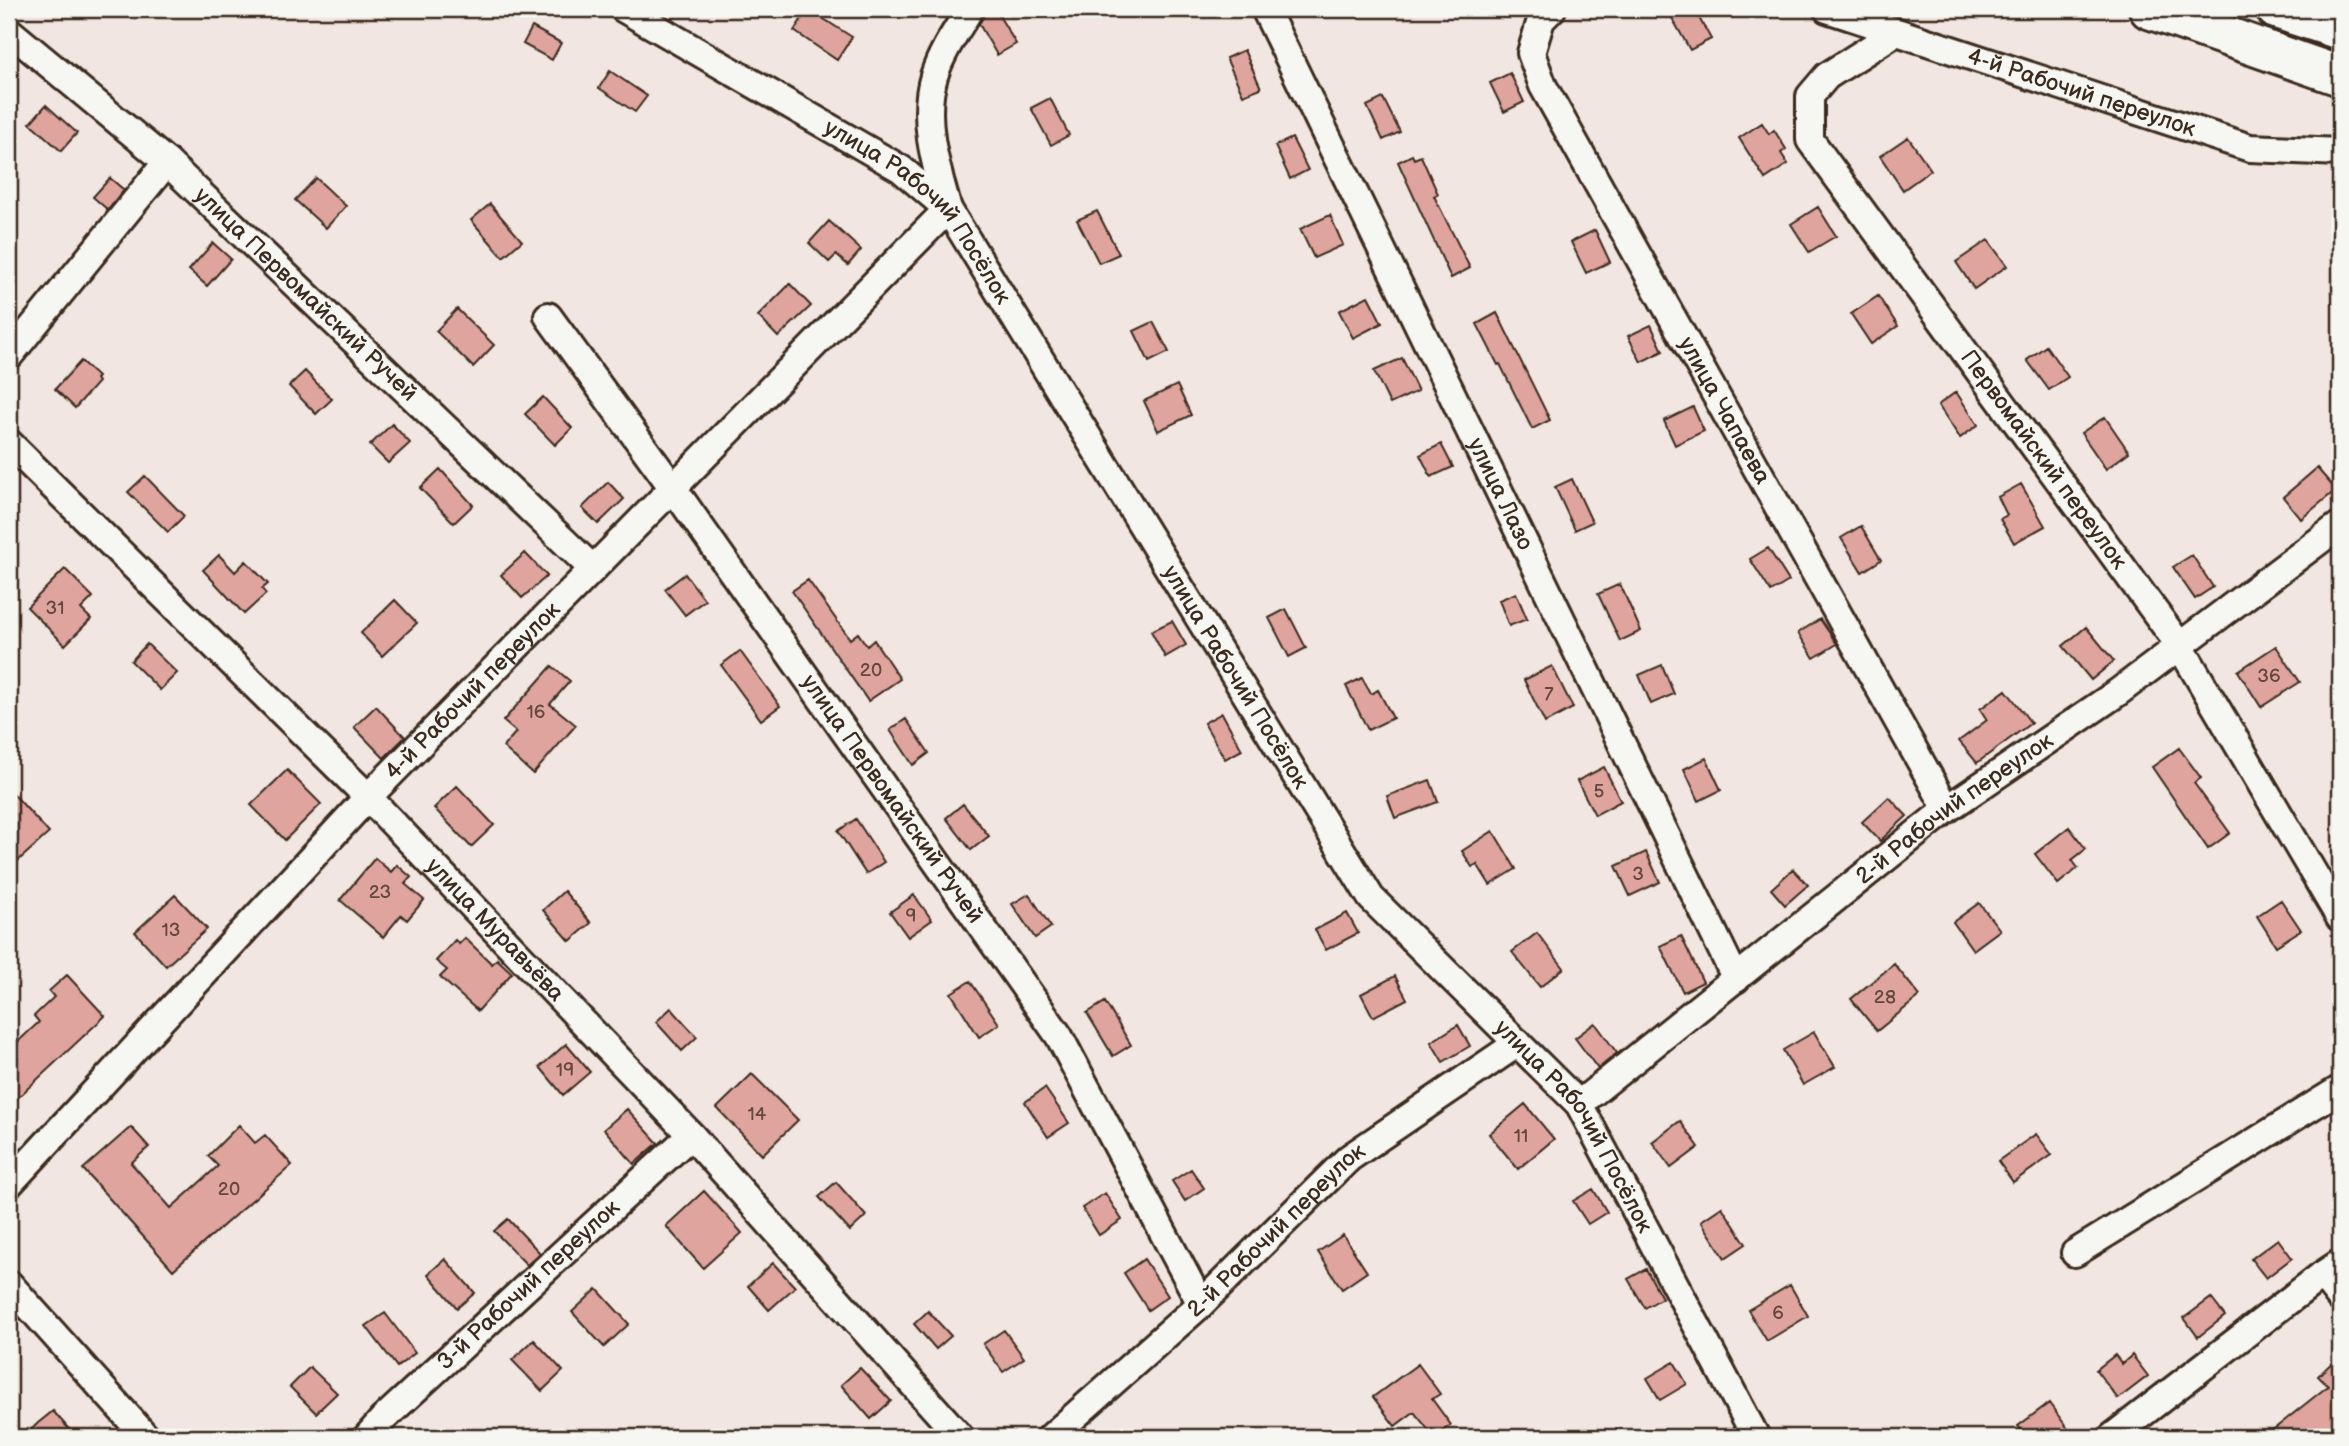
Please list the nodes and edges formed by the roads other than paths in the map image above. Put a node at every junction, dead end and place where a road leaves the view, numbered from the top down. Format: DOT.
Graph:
graph roads {
  1 [pos="624,9"];
  2 [pos="970,9"];
  3 [pos="1265,9"];
  4 [pos="1552,9"];
  5 [pos="1827,9"];
  6 [pos="2149,9"];
  7 [pos="2276,9"];
  8 [pos="9,30"];
  9 [pos="2340,30"];
  10 [pos="1896,32"];
  11 [pos="2340,76"];
  12 [pos="2340,152"];
  13 [pos="167,162"];
  14 [pos="948,209"];
  15 [pos="548,316"];
  16 [pos="9,356"];
  17 [pos="9,443"];
  18 [pos="673,488"];
  19 [pos="2340,525"];
  20 [pos="593,569"];
  21 [pos="2180,646"];
  22 [pos="368,797"];
  23 [pos="1947,809"];
  24 [pos="2340,918"];
  25 [pos="1736,979"];
  26 [pos="1518,1043"];
  27 [pos="2340,1089"];
  28 [pos="1580,1104"];
  29 [pos="691,1135"];
  30 [pos="9,1184"];
  31 [pos="2075,1253"];
  32 [pos="2331,1269"];
  33 [pos="9,1284"];
  34 [pos="2340,1298"];
  35 [pos="1201,1304"];
  36 [pos="146,1437"];
  37 [pos="367,1437"];
  38 [pos="960,1437"];
  39 [pos="1051,1437"];
  40 [pos="1756,1437"];
  41 [pos="2112,1437"];
  1 -- 14 [label="street, улица Рабочий Посёлок"];
  2 -- 14 [label="street"];
  3 -- 25 [label="street, улица Лазо"];
  4 -- 23 [label="street, улица Чапаева"];
  5 -- 10 [label="street, 4-й Рабочий переулок"];
  6 -- 11 [label="highway"];
  7 -- 9 [label="highway"];
  8 -- 13 [label="street, улица Первомайский Ручей"];
  10 -- 12 [label="street, 4-й Рабочий переулок"];
  10 -- 21 [label="street, Первомайский переулок"];
  13 -- 16 [label="street"];
  13 -- 20 [label="street, улица Первомайский Ручей"];
  14 -- 18 [label="street, 4-й Рабочий переулок"];
  14 -- 26 [label="street, улица Рабочий Посёлок"];
  15 -- 18 [label="street, улица Первомайский Ручей"];
  17 -- 22 [label="street, улица Муравьёва"];
  18 -- 20 [label="street, 4-й Рабочий переулок"];
  18 -- 35 [label="street, улица Первомайский Ручей"];
  19 -- 21 [label="street, 2-й Рабочий переулок"];
  20 -- 22 [label="street, 4-й Рабочий переулок"];
  21 -- 23 [label="street, 2-й Рабочий переулок"];
  21 -- 24 [label="street, Первомайский переулок"];
  22 -- 29 [label="street, улица Муравьёва"];
  22 -- 30 [label="street, 4-й Рабочий переулок"];
  23 -- 25 [label="street, 2-й Рабочий переулок"];
  25 -- 28 [label="street, 2-й Рабочий переулок"];
  26 -- 28 [label="street, улица Рабочий Посёлок"];
  26 -- 35 [label="street, 2-й Рабочий переулок"];
  27 -- 31 [label="street"];
  28 -- 40 [label="street, улица Рабочий Посёлок"];
  29 -- 37 [label="street, 3-й Рабочий переулок"];
  29 -- 38 [label="street, улица Муравьёва"];
  32 -- 34 [label="street"];
  32 -- 41 [label="street"];
  33 -- 36 [label="street"];
  35 -- 39 [label="street, 2-й Рабочий переулок"];
}
